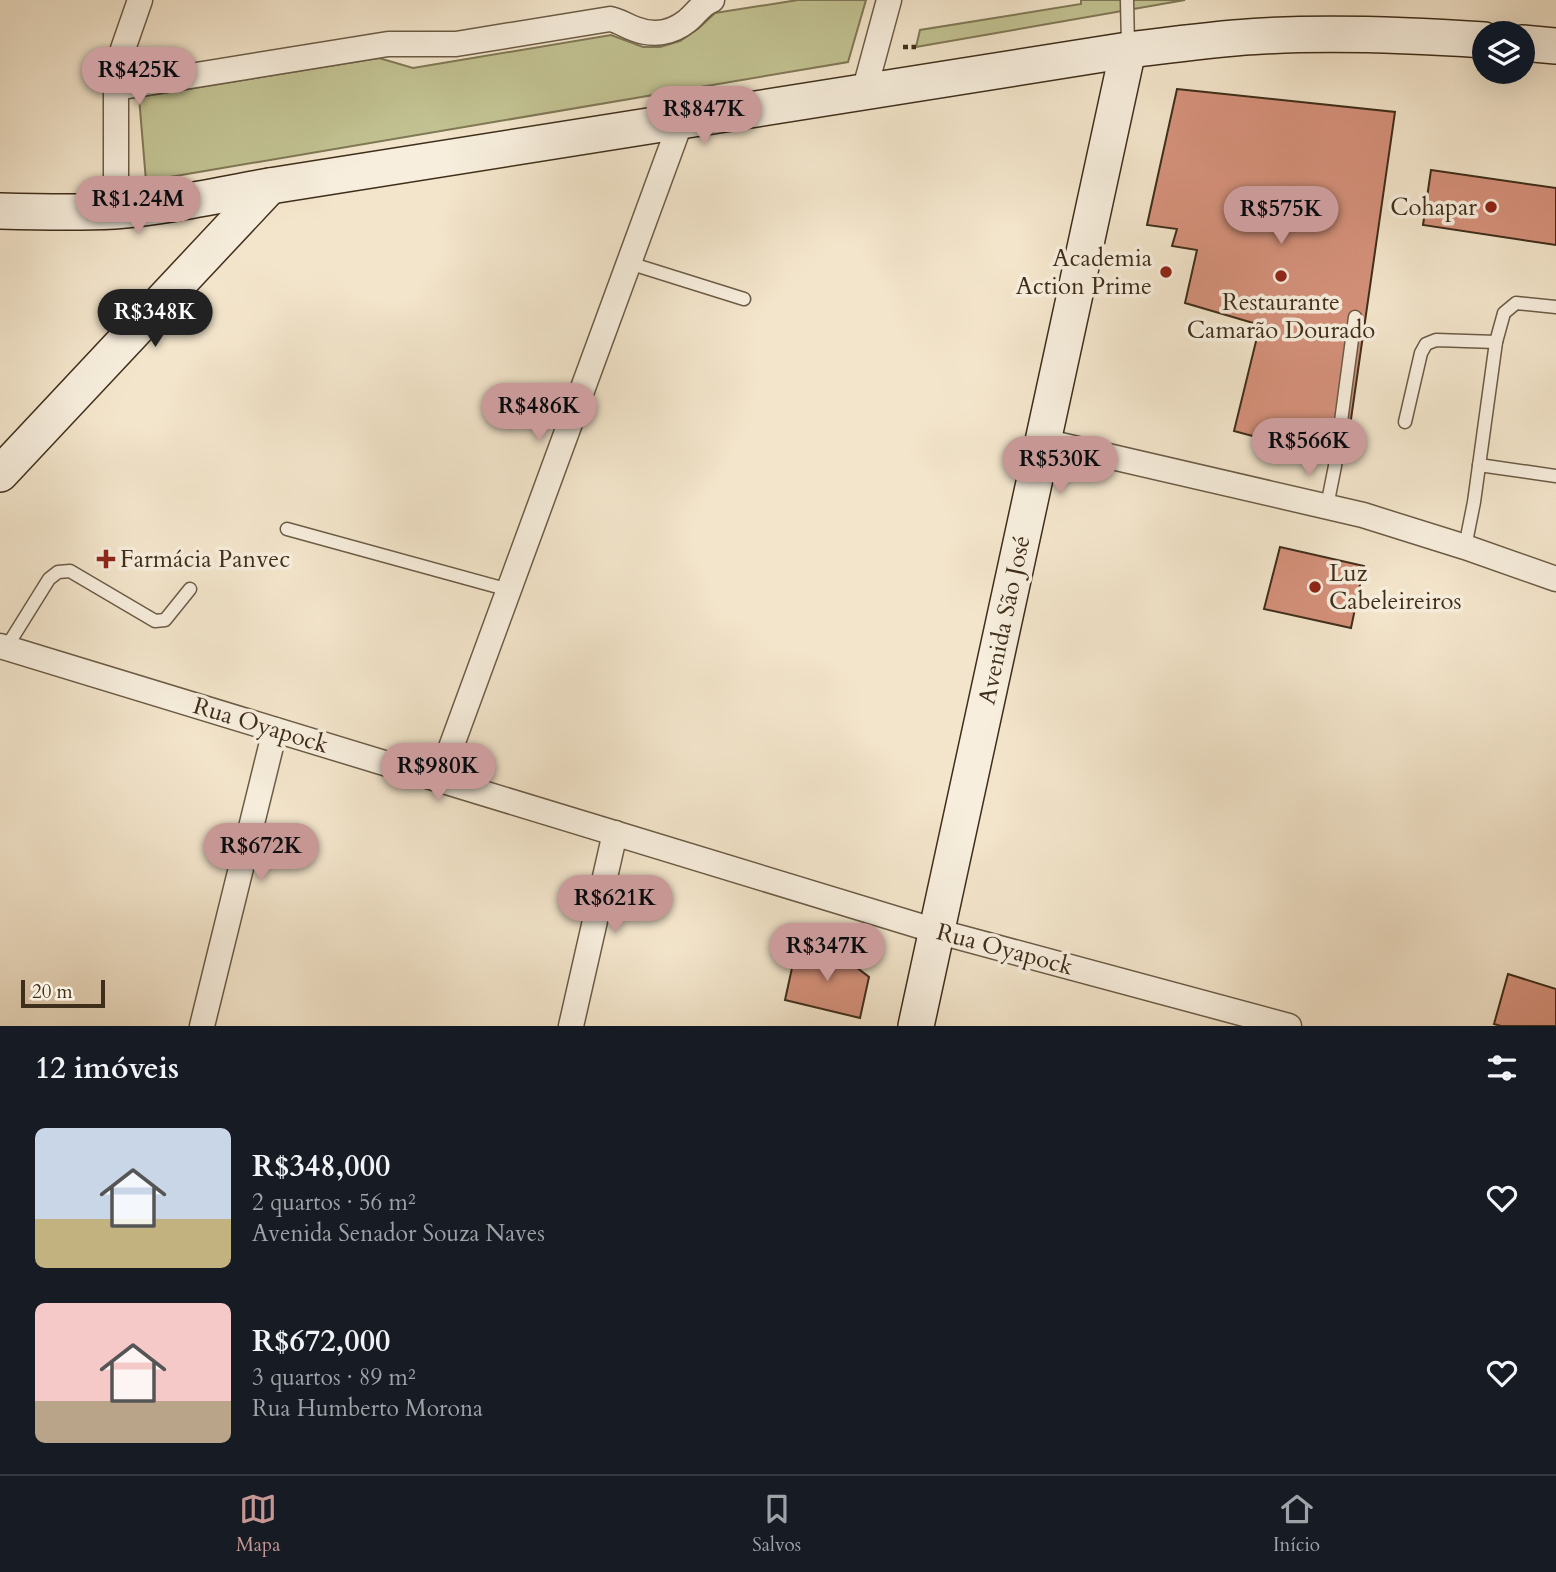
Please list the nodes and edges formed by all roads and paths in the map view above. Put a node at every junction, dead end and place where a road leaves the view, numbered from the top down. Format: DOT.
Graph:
graph roads {
  1 [pos="141,0"];
  2 [pos="712,0"];
  3 [pos="889,0"];
  4 [pos="1128,0"];
  5 [pos="1472,39"];
  6 [pos="1535,44"];
  7 [pos="1556,46"];
  8 [pos="1128,50"];
  9 [pos="116,88"];
  10 [pos="864,92"];
  11 [pos="681,121"];
  12 [pos="270,186"];
  13 [pos="0,211"];
  14 [pos="116,211"];
  15 [pos="629,263"];
  16 [pos="744,299"];
  17 [pos="1556,307"];
  18 [pos="1355,317"];
  19 [pos="1496,342"];
  20 [pos="1405,422"];
  21 [pos="1043,441"];
  22 [pos="1479,465"];
  23 [pos="0,474"];
  24 [pos="1556,476"];
  25 [pos="1327,506"];
  26 [pos="287,528"];
  27 [pos="1465,547"];
  28 [pos="1556,579"];
  29 [pos="190,589"];
  30 [pos="509,590"];
  31 [pos="3,647"];
  32 [pos="275,730"];
  33 [pos="439,780"];
  34 [pos="615,833"];
  35 [pos="936,931"];
  36 [pos="202,1026"];
  37 [pos="570,1026"];
  38 [pos="916,1026"];
  39 [pos="1289,1026"];
  1 -- 9 [label="street"];
  2 -- 9 [label="street"];
  3 -- 10 [label="street"];
  4 -- 8 [label="lane"];
  5 -- 8 [label="main road"];
  6 -- 7 [label="main road"];
  8 -- 10 [label="main road"];
  8 -- 21 [label="main road, Avenida São José"];
  9 -- 14 [label="street"];
  10 -- 11 [label="main road"];
  11 -- 12 [label="main road"];
  11 -- 15 [label="street"];
  12 -- 14 [label="main road"];
  12 -- 23 [label="main road"];
  13 -- 14 [label="main road"];
  15 -- 16 [label="lane"];
  15 -- 30 [label="street"];
  17 -- 19 [label="lane"];
  18 -- 25 [label="lane"];
  19 -- 20 [label="lane"];
  19 -- 22 [label="lane"];
  21 -- 25 [label="street"];
  21 -- 35 [label="main road, Avenida São José"];
  22 -- 24 [label="lane"];
  22 -- 27 [label="lane"];
  25 -- 27 [label="street"];
  26 -- 30 [label="lane"];
  27 -- 28 [label="street"];
  29 -- 31 [label="lane"];
  30 -- 33 [label="street"];
  31 -- 32 [label="street, Rua Oyapock"];
  32 -- 33 [label="street, Rua Oyapock"];
  32 -- 36 [label="street"];
  33 -- 34 [label="street, Rua Oyapock"];
  34 -- 35 [label="street, Rua Oyapock"];
  34 -- 37 [label="street"];
  35 -- 38 [label="main road, Avenida São José"];
  35 -- 39 [label="street, Rua Oyapock"];
}
